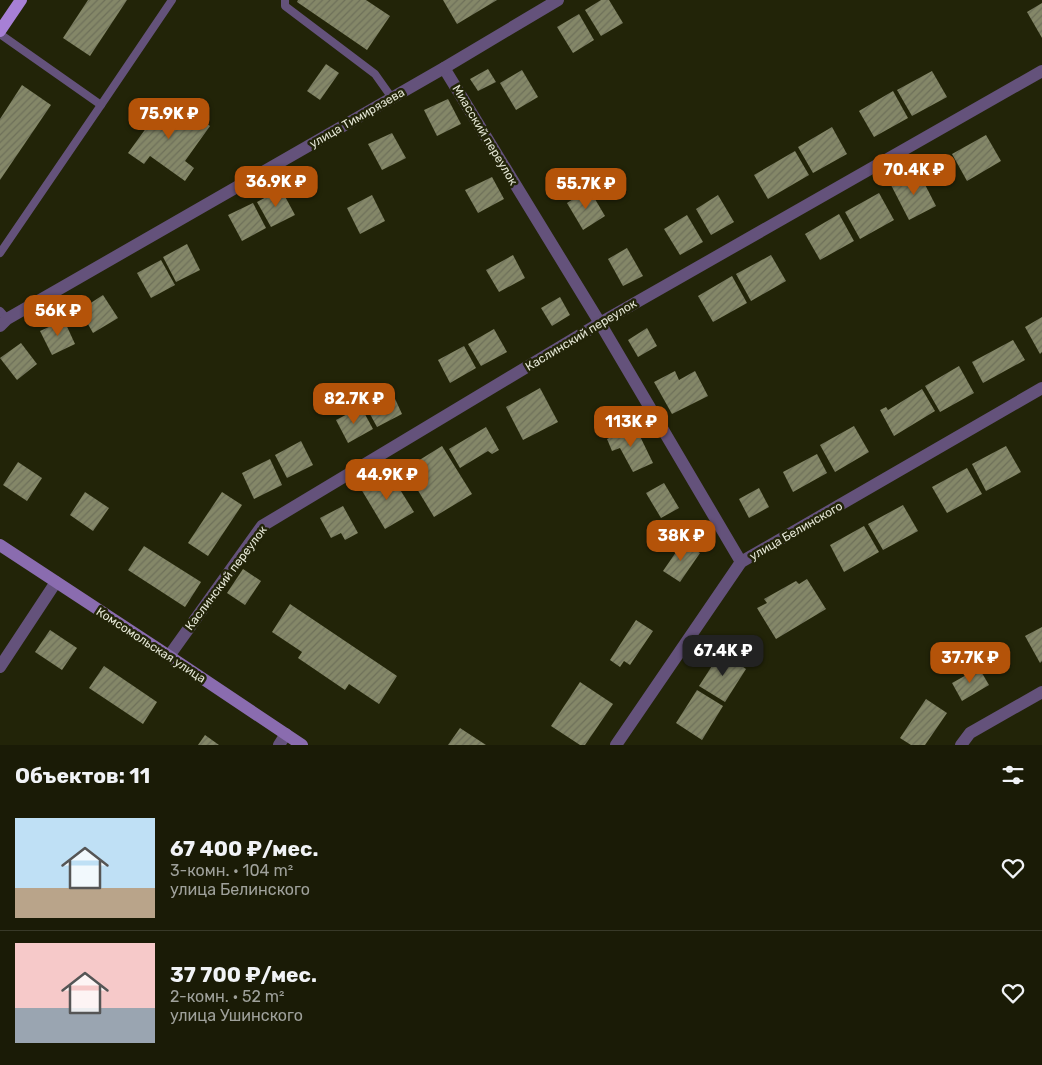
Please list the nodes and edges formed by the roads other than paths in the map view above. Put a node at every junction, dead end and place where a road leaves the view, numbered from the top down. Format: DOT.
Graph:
graph roads {
  1 [pos="20,0"];
  2 [pos="172,0"];
  3 [pos="286,0"];
  4 [pos="558,0"];
  5 [pos="0,32"];
  6 [pos="444,68"];
  7 [pos="1042,70"];
  8 [pos="392,98"];
  9 [pos="100,105"];
  10 [pos="0,253"];
  11 [pos="2,319"];
  12 [pos="600,323"];
  13 [pos="1042,388"];
  14 [pos="0,545"];
  15 [pos="741,562"];
  16 [pos="56,582"];
  17 [pos="169,656"];
  18 [pos="0,667"];
  19 [pos="1042,692"];
  20 [pos="282,740"];
  21 [pos="302,745"];
  22 [pos="616,745"];
  23 [pos="961,745"];
  1 -- 5 [label="main road"];
  2 -- 9 [label="lane"];
  3 -- 8 [label="lane"];
  4 -- 6 [label="street, улица Тимирязева"];
  5 -- 9 [label="lane"];
  6 -- 8 [label="street, улица Тимирязева"];
  6 -- 12 [label="street, Миасский переулок"];
  7 -- 12 [label="street, Каслинский переулок"];
  8 -- 11 [label="street, улица Тимирязева"];
  9 -- 10 [label="lane"];
  12 -- 15 [label="street, Миасский переулок"];
  12 -- 17 [label="street, Каслинский переулок"];
  13 -- 15 [label="street, улица Белинского"];
  14 -- 16 [label="street, Комсомольская улица"];
  15 -- 22 [label="street, улица Белинского"];
  16 -- 17 [label="street, Комсомольская улица"];
  16 -- 18 [label="street"];
  17 -- 20 [label="street, Комсомольская улица"];
  19 -- 23 [label="street"];
  20 -- 21 [label="street, Комсомольская улица"];
}
